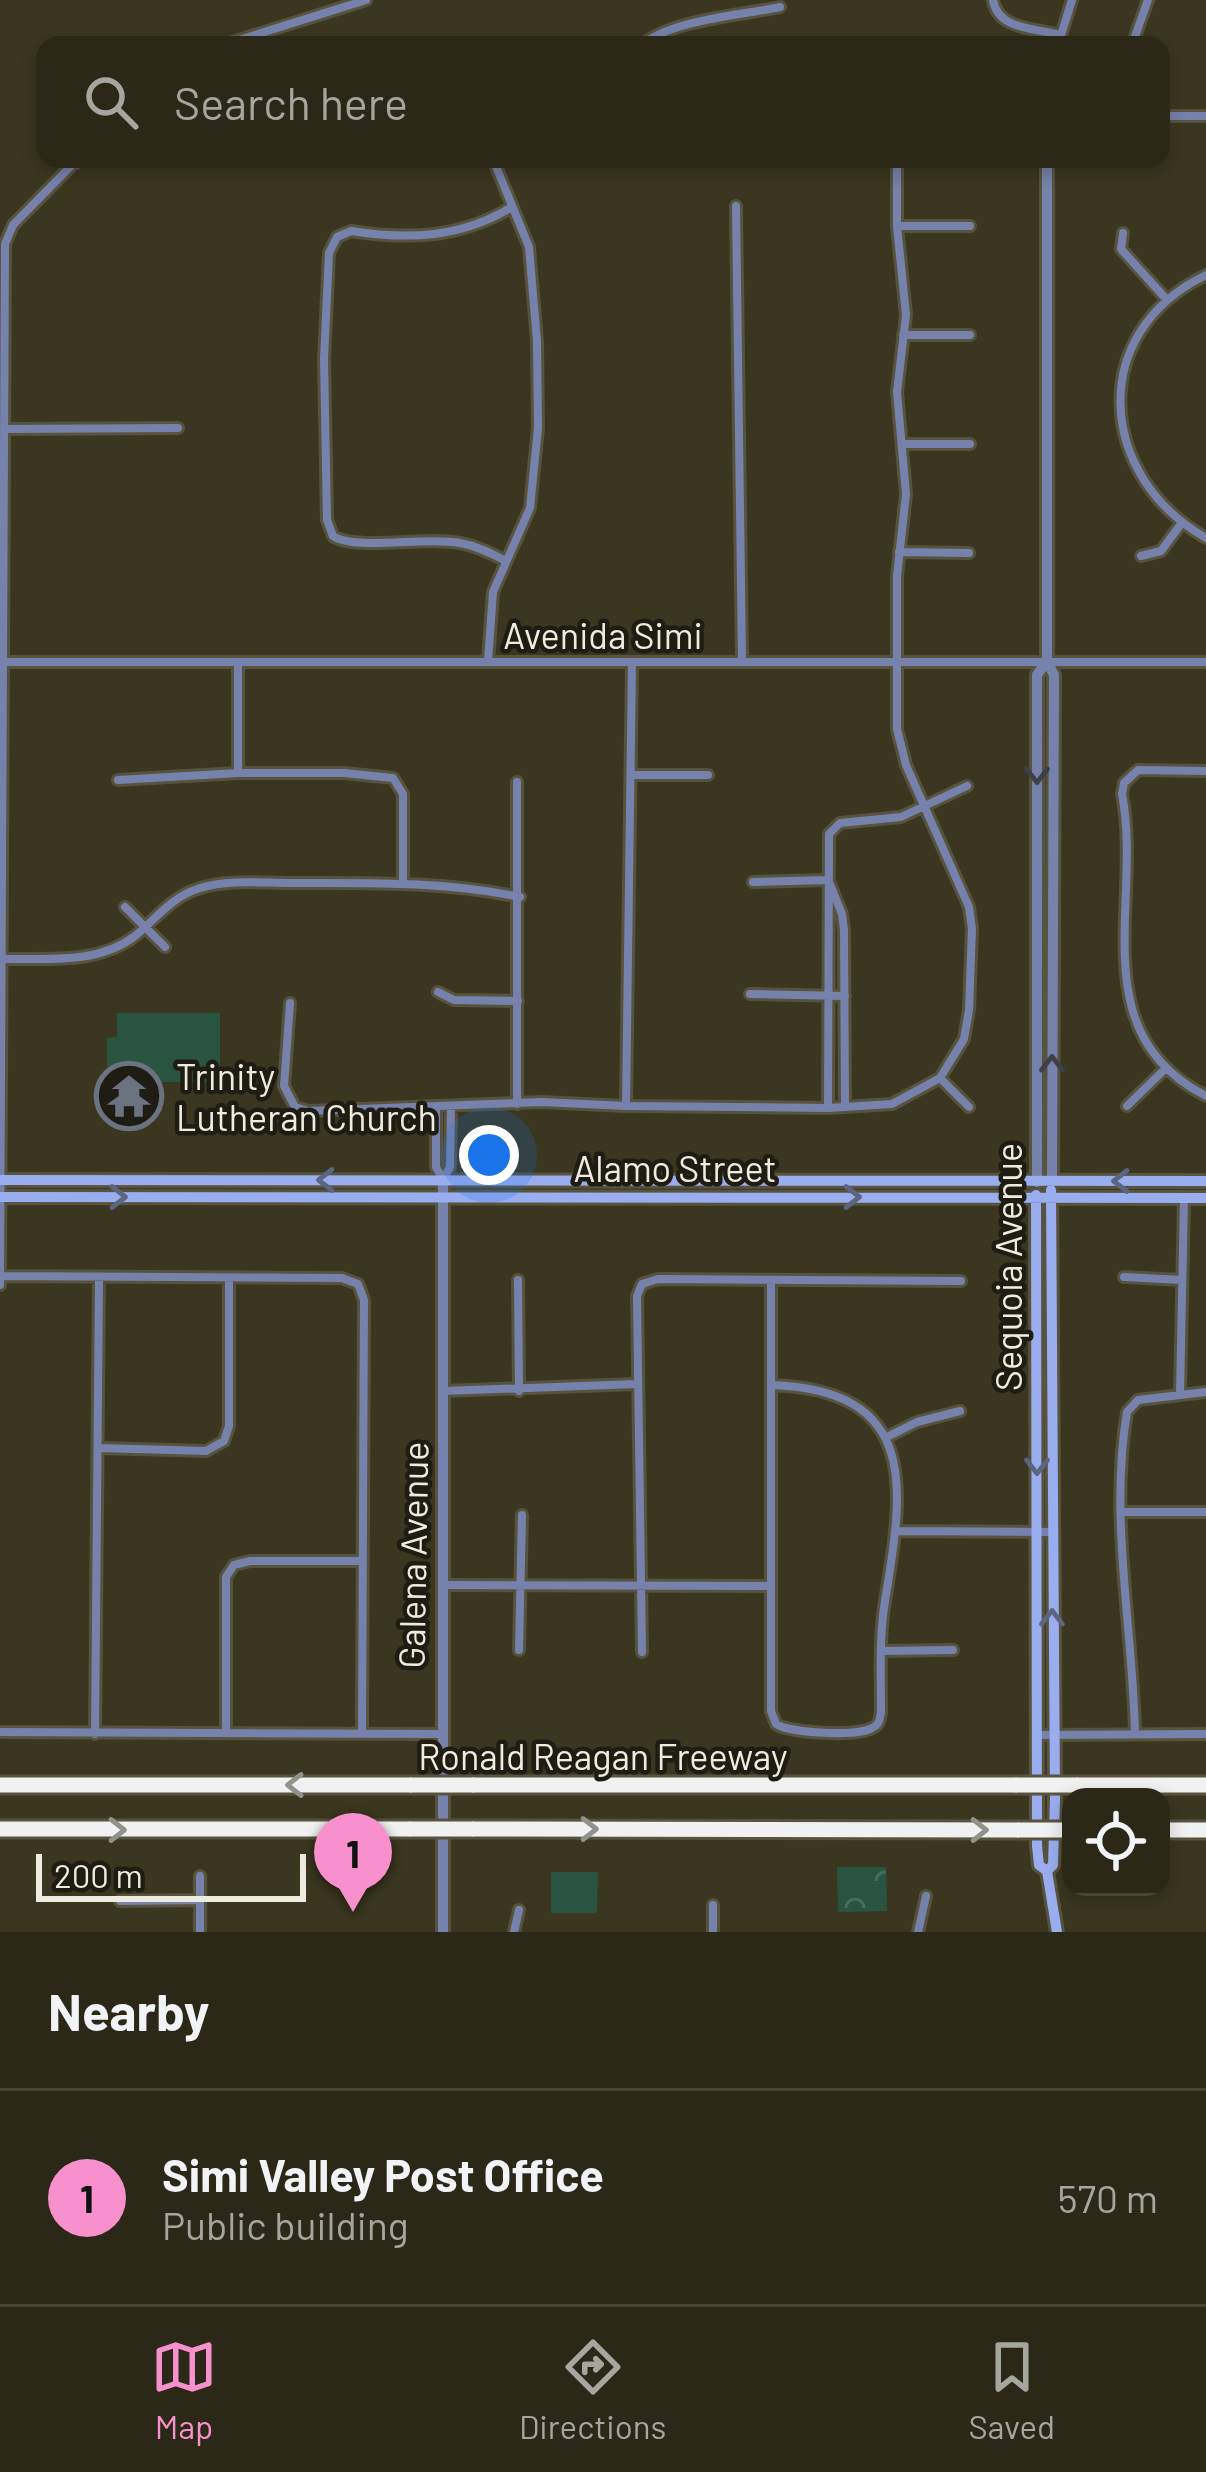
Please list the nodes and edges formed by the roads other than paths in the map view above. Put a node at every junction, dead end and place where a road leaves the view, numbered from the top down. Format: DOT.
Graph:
graph roads {
  1 [pos="366,0"];
  2 [pos="993,0"];
  3 [pos="1072,0"];
  4 [pos="1148,0"];
  5 [pos="780,7"];
  6 [pos="252,36"];
  7 [pos="655,36"];
  8 [pos="1046,36"];
  9 [pos="1060,36"];
  10 [pos="1135,36"];
  11 [pos="1170,116"];
  12 [pos="1206,116"];
  13 [pos="69,168"];
  14 [pos="497,168"];
  15 [pos="897,168"];
  16 [pos="1047,168"];
  17 [pos="736,206"];
  18 [pos="512,207"];
  19 [pos="897,226"];
  20 [pos="970,226"];
  21 [pos="1123,233"];
  22 [pos="1206,275"];
  23 [pos="1167,300"];
  24 [pos="903,335"];
  25 [pos="970,335"];
  26 [pos="178,428"];
  27 [pos="4,429"];
  28 [pos="902,443"];
  29 [pos="970,444"];
  30 [pos="2,446"];
  31 [pos="1181,524"];
  32 [pos="1206,538"];
  33 [pos="899,552"];
  34 [pos="969,553"];
  35 [pos="1142,556"];
  36 [pos="506,561"];
  37 [pos="488,661"];
  38 [pos="742,661"];
  39 [pos="1047,661"];
  40 [pos="1,662"];
  41 [pos="238,662"];
  42 [pos="632,662"];
  43 [pos="897,662"];
  44 [pos="1206,662"];
  45 [pos="1206,771"];
  46 [pos="238,773"];
  47 [pos="632,775"];
  48 [pos="708,775"];
  49 [pos="118,780"];
  50 [pos="517,782"];
  51 [pos="967,786"];
  52 [pos="925,806"];
  53 [pos="0,870"];
  54 [pos="828,880"];
  55 [pos="753,882"];
  56 [pos="403,883"];
  57 [pos="520,897"];
  58 [pos="125,907"];
  59 [pos="144,928"];
  60 [pos="165,947"];
  61 [pos="1,965"];
  62 [pos="438,992"];
  63 [pos="750,994"];
  64 [pos="828,995"];
  65 [pos="845,996"];
  66 [pos="518,1001"];
  67 [pos="290,1003"];
  68 [pos="1,1046"];
  69 [pos="1166,1068"];
  70 [pos="940,1078"];
  71 [pos="1206,1096"];
  72 [pos="517,1103"];
  73 [pos="626,1106"];
  74 [pos="1127,1106"];
  75 [pos="436,1107"];
  76 [pos="451,1107"];
  77 [pos="845,1107"];
  78 [pos="969,1107"];
  79 [pos="828,1108"];
  80 [pos="0,1180"];
  81 [pos="443,1180"];
  82 [pos="1206,1180"];
  83 [pos="1037,1181"];
  84 [pos="1052,1181"];
  85 [pos="1051,1196"];
  86 [pos="441,1197"];
  87 [pos="1036,1197"];
  88 [pos="0,1198"];
  89 [pos="1184,1198"];
  90 [pos="1206,1198"];
  91 [pos="1124,1277"];
  92 [pos="0,1279"];
  93 [pos="99,1279"];
  94 [pos="229,1279"];
  95 [pos="518,1280"];
  96 [pos="771,1280"];
  97 [pos="1182,1280"];
  98 [pos="961,1282"];
  99 [pos="636,1384"];
  100 [pos="771,1385"];
  101 [pos="443,1391"];
  102 [pos="518,1391"];
  103 [pos="1206,1392"];
  104 [pos="1180,1394"];
  105 [pos="960,1411"];
  106 [pos="885,1438"];
  107 [pos="99,1448"];
  108 [pos="1123,1512"];
  109 [pos="1206,1512"];
  110 [pos="522,1515"];
  111 [pos="897,1531"];
  112 [pos="1037,1532"];
  113 [pos="1051,1532"];
  114 [pos="363,1561"];
  115 [pos="441,1585"];
  116 [pos="519,1586"];
  117 [pos="770,1586"];
  118 [pos="638,1588"];
  119 [pos="518,1650"];
  120 [pos="953,1650"];
  121 [pos="642,1652"];
  122 [pos="881,1652"];
  123 [pos="0,1732"];
  124 [pos="362,1732"];
  125 [pos="226,1733"];
  126 [pos="94,1734"];
  127 [pos="440,1734"];
  128 [pos="1135,1734"];
  129 [pos="1206,1734"];
  130 [pos="1036,1735"];
  131 [pos="1053,1735"];
  132 [pos="4,1785"];
  133 [pos="1206,1785"];
  134 [pos="0,1829"];
  135 [pos="1062,1830"];
  136 [pos="1170,1830"];
  137 [pos="1206,1830"];
  138 [pos="1047,1871"];
  139 [pos="200,1876"];
  140 [pos="926,1897"];
  141 [pos="120,1900"];
  142 [pos="200,1900"];
  143 [pos="713,1905"];
  144 [pos="518,1910"];
  145 [pos="200,1932"];
  146 [pos="442,1932"];
  147 [pos="514,1932"];
  148 [pos="713,1932"];
  149 [pos="918,1932"];
  150 [pos="1057,1932"];
  1 -- 6 [label="street"];
  2 -- 8 [label="street"];
  3 -- 9 [label="street"];
  4 -- 10 [label="street"];
  5 -- 7 [label="street"];
  11 -- 12 [label="street"];
  13 -- 27 [label="street"];
  14 -- 18 [label="street"];
  15 -- 19 [label="street"];
  16 -- 39 [label="street, Sequoia Avenue"];
  17 -- 38 [label="street"];
  18 -- 36 [label="street"];
  18 -- 36 [label="street"];
  19 -- 20 [label="street"];
  19 -- 24 [label="street"];
  21 -- 23 [label="street"];
  22 -- 23 [label="street"];
  23 -- 31 [label="street"];
  24 -- 25 [label="street"];
  24 -- 28 [label="street"];
  26 -- 27 [label="street"];
  27 -- 30 [label="street"];
  28 -- 29 [label="street"];
  28 -- 33 [label="street"];
  30 -- 40 [label="street"];
  31 -- 32 [label="street"];
  31 -- 35 [label="street"];
  33 -- 34 [label="street"];
  33 -- 43 [label="street"];
  36 -- 37 [label="street"];
  37 -- 41 [label="street, Avenida Simi"];
  37 -- 42 [label="street, Avenida Simi"];
  38 -- 42 [label="street, Avenida Simi"];
  38 -- 43 [label="street, Avenida Simi"];
  39 -- 43 [label="street, Avenida Simi"];
  39 -- 44 [label="street, Avenida Simi"];
  39 -- 83 [label="street, Sequoia Avenue, one-way"];
  84 -- 39 [label="street, Sequoia Avenue, one-way"];
  40 -- 41 [label="street, Avenida Simi"];
  40 -- 53 [label="street"];
  41 -- 46 [label="street"];
  42 -- 47 [label="street"];
  43 -- 52 [label="street"];
  45 -- 69 [label="street"];
  46 -- 49 [label="street"];
  46 -- 56 [label="street"];
  47 -- 48 [label="street"];
  47 -- 73 [label="street"];
  50 -- 57 [label="street"];
  51 -- 52 [label="street"];
  52 -- 54 [label="street"];
  52 -- 70 [label="street"];
  53 -- 61 [label="street"];
  54 -- 55 [label="street"];
  54 -- 64 [label="street"];
  54 -- 65 [label="street"];
  56 -- 57 [label="street"];
  56 -- 59 [label="street"];
  57 -- 66 [label="street"];
  58 -- 59 [label="street"];
  59 -- 60 [label="street"];
  59 -- 61 [label="street"];
  61 -- 68 [label="street"];
  62 -- 66 [label="street"];
  63 -- 64 [label="street"];
  64 -- 65 [label="street"];
  64 -- 79 [label="street"];
  65 -- 77 [label="street"];
  66 -- 72 [label="street"];
  67 -- 75 [label="street"];
  68 -- 80 [label="street"];
  69 -- 71 [label="street"];
  69 -- 74 [label="street"];
  70 -- 77 [label="street"];
  70 -- 78 [label="street"];
  72 -- 73 [label="street"];
  72 -- 76 [label="street"];
  73 -- 79 [label="street"];
  75 -- 76 [label="street"];
  75 -- 81 [label="street, Galena Avenue"];
  76 -- 81 [label="street, Galena Avenue"];
  77 -- 79 [label="street"];
  81 -- 80 [label="main road, Alamo Street, one-way"];
  80 -- 88 [label="street"];
  81 -- 83 [label="main road, Alamo Street"];
  81 -- 86 [label="street, Galena Avenue"];
  82 -- 84 [label="main road, Alamo Street, one-way"];
  83 -- 84 [label="main road, Alamo Street"];
  83 -- 87 [label="main road, Sequoia Avenue"];
  84 -- 85 [label="main road, Sequoia Avenue"];
  85 -- 87 [label="main road, Alamo Street"];
  85 -- 89 [label="main road, Alamo Street"];
  85 -- 113 [label="main road, Sequoia Avenue"];
  86 -- 87 [label="main road, Alamo Street, one-way"];
  88 -- 86 [label="main road, Alamo Street, one-way"];
  86 -- 101 [label="street, Galena Avenue"];
  87 -- 112 [label="main road, Sequoia Avenue, one-way"];
  88 -- 92 [label="street"];
  89 -- 90 [label="main road, Alamo Street"];
  89 -- 97 [label="street"];
  91 -- 97 [label="street"];
  92 -- 93 [label="street"];
  93 -- 94 [label="street"];
  93 -- 107 [label="street"];
  94 -- 107 [label="street"];
  94 -- 114 [label="street"];
  95 -- 102 [label="street"];
  96 -- 98 [label="street"];
  96 -- 99 [label="street"];
  96 -- 100 [label="street"];
  97 -- 104 [label="street"];
  99 -- 102 [label="street"];
  99 -- 118 [label="street"];
  100 -- 106 [label="street"];
  100 -- 117 [label="street"];
  101 -- 102 [label="street"];
  101 -- 115 [label="street, Galena Avenue"];
  103 -- 104 [label="street"];
  104 -- 108 [label="street"];
  105 -- 106 [label="street"];
  106 -- 111 [label="street"];
  107 -- 126 [label="street"];
  108 -- 109 [label="street"];
  108 -- 128 [label="street"];
  110 -- 116 [label="street"];
  111 -- 112 [label="street"];
  111 -- 122 [label="street"];
  112 -- 113 [label="street"];
  112 -- 130 [label="main road, Sequoia Avenue"];
  131 -- 113 [label="main road, Sequoia Avenue, one-way"];
  114 -- 124 [label="street"];
  114 -- 125 [label="street"];
  115 -- 116 [label="street"];
  115 -- 127 [label="street, Galena Avenue"];
  116 -- 118 [label="street"];
  116 -- 119 [label="street"];
  117 -- 118 [label="street"];
  117 -- 122 [label="street"];
  118 -- 121 [label="street"];
  120 -- 122 [label="street"];
  123 -- 126 [label="street"];
  124 -- 125 [label="street"];
  124 -- 127 [label="street"];
  125 -- 126 [label="street"];
  127 -- 146 [label="street, Galena Avenue"];
  128 -- 129 [label="street"];
  128 -- 131 [label="street"];
  130 -- 131 [label="street"];
  130 -- 138 [label="main road, Sequoia Avenue"];
  131 -- 138 [label="main road, Sequoia Avenue"];
  133 -- 132 [label="highway, Ronald Reagan Freeway, one-way, bridge"];
  134 -- 135 [label="highway, Ronald Reagan Freeway, one-way, bridge"];
  136 -- 137 [label="highway"];
  138 -- 150 [label="main road, Sequoia Avenue"];
  139 -- 142 [label="street"];
  140 -- 149 [label="street"];
  141 -- 142 [label="street"];
  142 -- 145 [label="street"];
  143 -- 148 [label="street"];
  144 -- 147 [label="street"];
}
